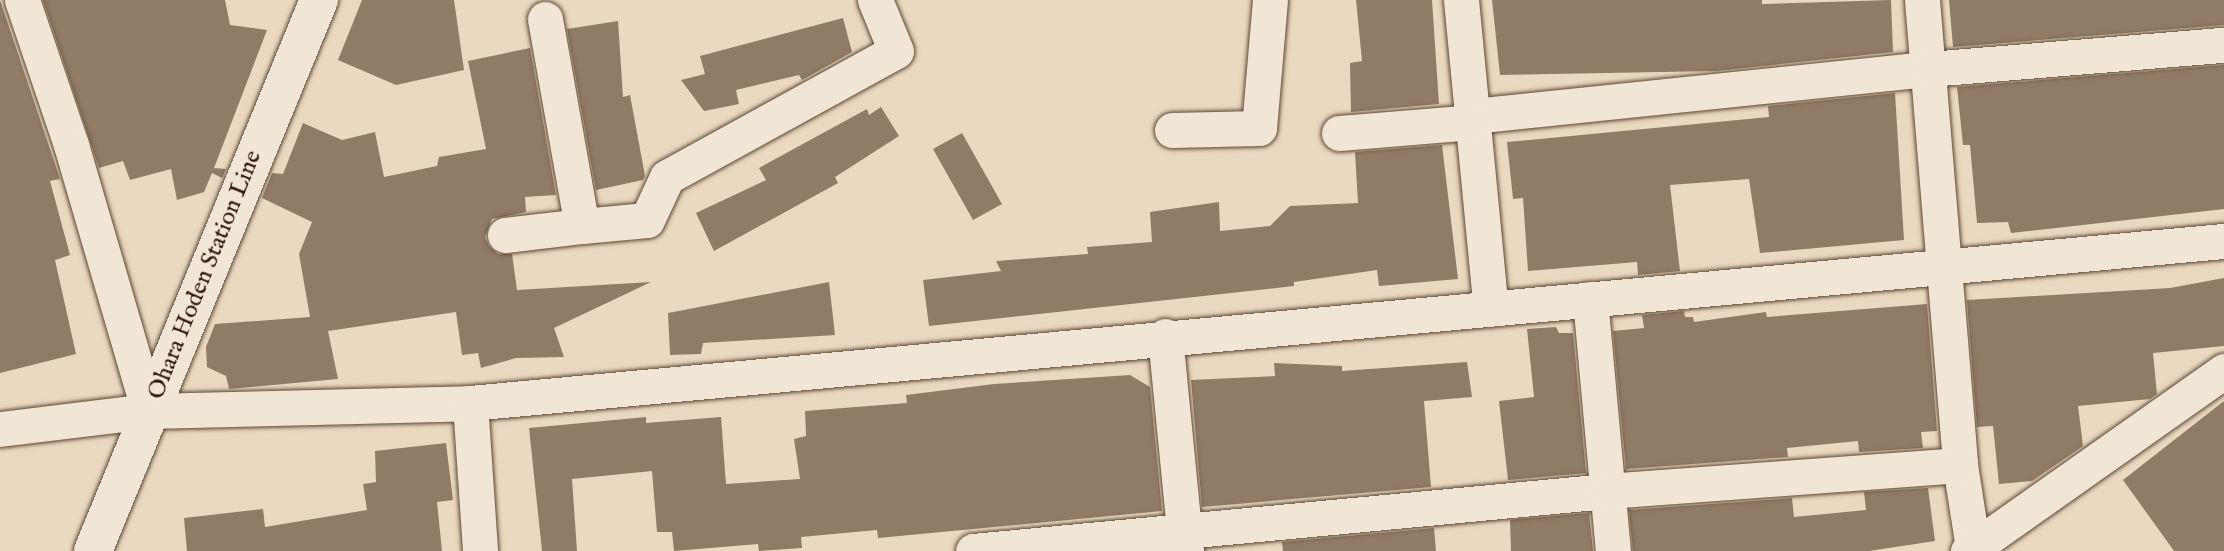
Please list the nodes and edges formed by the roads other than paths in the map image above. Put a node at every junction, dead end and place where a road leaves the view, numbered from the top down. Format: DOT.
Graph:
graph roads {
  1 [pos="22,0"];
  2 [pos="319,0"];
  3 [pos="875,0"];
  4 [pos="1270,0"];
  5 [pos="1461,0"];
  6 [pos="1922,0"];
  7 [pos="545,19"];
  8 [pos="2224,45"];
  9 [pos="1929,69"];
  10 [pos="1473,119"];
  11 [pos="1172,130"];
  12 [pos="1339,133"];
  13 [pos="582,226"];
  14 [pos="505,235"];
  15 [pos="2224,241"];
  16 [pos="1946,268"];
  17 [pos="1590,299"];
  18 [pos="1490,309"];
  19 [pos="1165,336"];
  20 [pos="2224,371"];
  21 [pos="470,403"];
  22 [pos="149,411"];
  23 [pos="0,429"];
  24 [pos="1960,465"];
  25 [pos="1608,491"];
  26 [pos="1185,541"];
  27 [pos="1970,550"];
  28 [pos="93,551"];
  29 [pos="480,551"];
  30 [pos="973,551"];
  31 [pos="1613,551"];
  1 -- 22 [label="street"];
  2 -- 22 [label="main road, Ohara Hoden Station Line"];
  3 -- 13 [label="street"];
  4 -- 11 [label="street"];
  5 -- 10 [label="street"];
  6 -- 9 [label="street"];
  7 -- 13 [label="street"];
  8 -- 9 [label="street"];
  9 -- 10 [label="street"];
  9 -- 16 [label="street"];
  10 -- 12 [label="street"];
  10 -- 18 [label="street"];
  13 -- 14 [label="street"];
  15 -- 16 [label="street"];
  16 -- 17 [label="street"];
  16 -- 24 [label="street"];
  17 -- 18 [label="street"];
  17 -- 25 [label="street"];
  18 -- 19 [label="street"];
  19 -- 21 [label="street"];
  19 -- 26 [label="street"];
  20 -- 27 [label="street"];
  21 -- 22 [label="street"];
  21 -- 29 [label="street"];
  22 -- 23 [label="street"];
  22 -- 28 [label="main road, Ohara Hoden Station Line"];
  24 -- 25 [label="street"];
  24 -- 27 [label="street"];
  25 -- 26 [label="street"];
  25 -- 31 [label="street"];
  26 -- 30 [label="street"];
}
